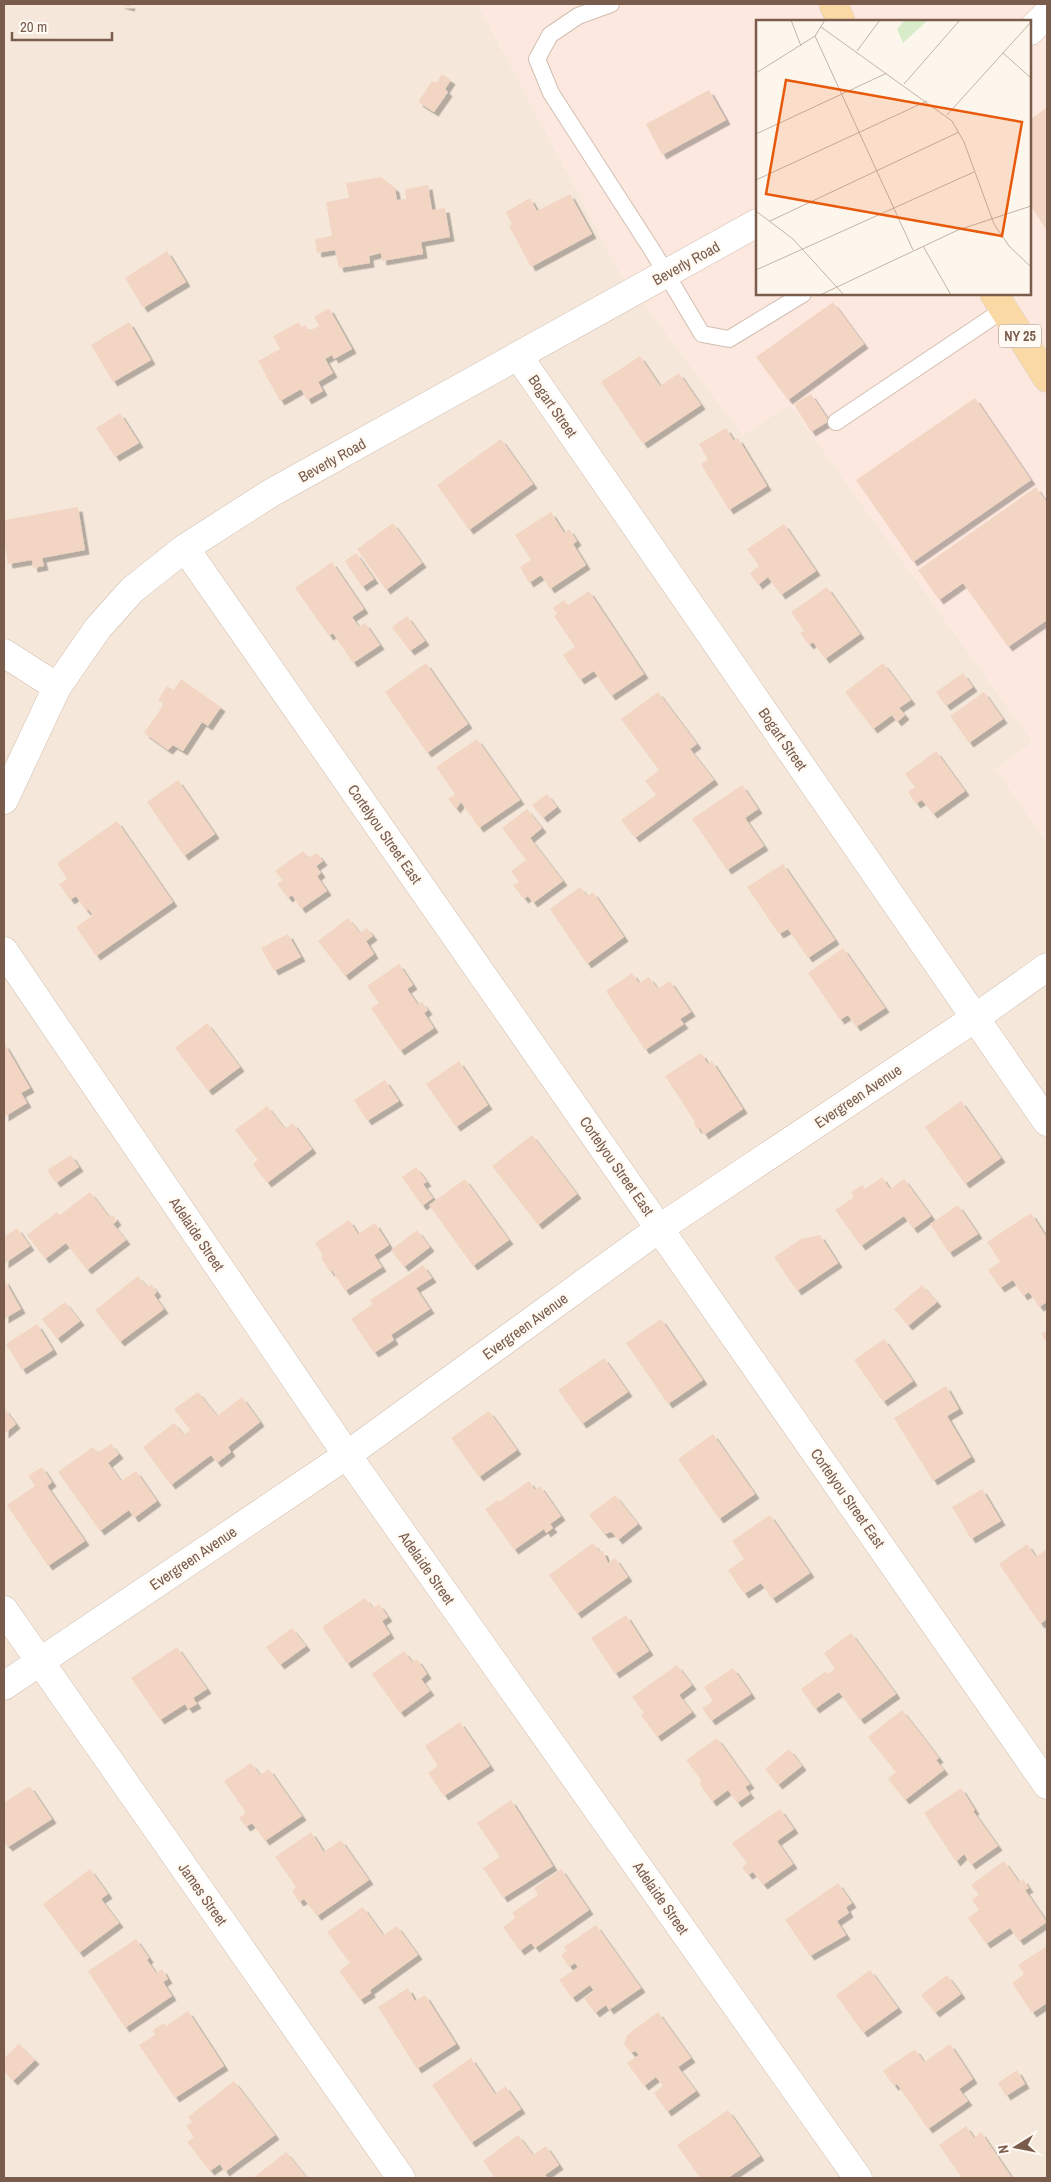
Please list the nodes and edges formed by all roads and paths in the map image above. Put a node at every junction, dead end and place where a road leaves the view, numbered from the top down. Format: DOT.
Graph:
graph roads {
  1 [pos="611,4"];
  2 [pos="833,4"];
  3 [pos="1047,14"];
  4 [pos="841,20"];
  5 [pos="1031,31"];
  6 [pos="756,224"];
  7 [pos="666,275"];
  8 [pos="801,295"];
  9 [pos="998,302"];
  10 [pos="519,357"];
  11 [pos="1047,378"];
  12 [pos="836,422"];
  13 [pos="185,548"];
  14 [pos="4,653"];
  15 [pos="57,687"];
  16 [pos="4,800"];
  17 [pos="4,951"];
  18 [pos="1047,968"];
  19 [pos="975,1018"];
  20 [pos="1047,1122"];
  21 [pos="660,1228"];
  22 [pos="347,1455"];
  23 [pos="4,1610"];
  24 [pos="41,1661"];
  25 [pos="4,1686"];
  26 [pos="1047,1785"];
  27 [pos="401,2178"];
  28 [pos="858,2178"];
  1 -- 7 [label="lane"];
  2 -- 4 [label="main road"];
  3 -- 5 [label="street"];
  6 -- 7 [label="street, Beverly Road"];
  7 -- 8 [label="lane"];
  7 -- 10 [label="street, Beverly Road"];
  9 -- 11 [label="main road, NY 25"];
  9 -- 12 [label="lane"];
  10 -- 13 [label="street, Beverly Road"];
  10 -- 19 [label="street, Bogart Street"];
  13 -- 15 [label="street, Beverly Road"];
  13 -- 21 [label="street, Cortelyou Street East"];
  14 -- 15 [label="street"];
  15 -- 16 [label="street, Beverly Road"];
  17 -- 22 [label="street, Adelaide Street"];
  18 -- 19 [label="street, Evergreen Avenue"];
  19 -- 20 [label="street, Bogart Street"];
  19 -- 21 [label="street, Evergreen Avenue"];
  21 -- 22 [label="street, Evergreen Avenue"];
  21 -- 26 [label="street, Cortelyou Street East"];
  22 -- 24 [label="street, Evergreen Avenue"];
  22 -- 28 [label="street, Adelaide Street"];
  23 -- 24 [label="street, James Street"];
  24 -- 25 [label="street, Evergreen Avenue"];
  24 -- 27 [label="street, James Street"];
}
